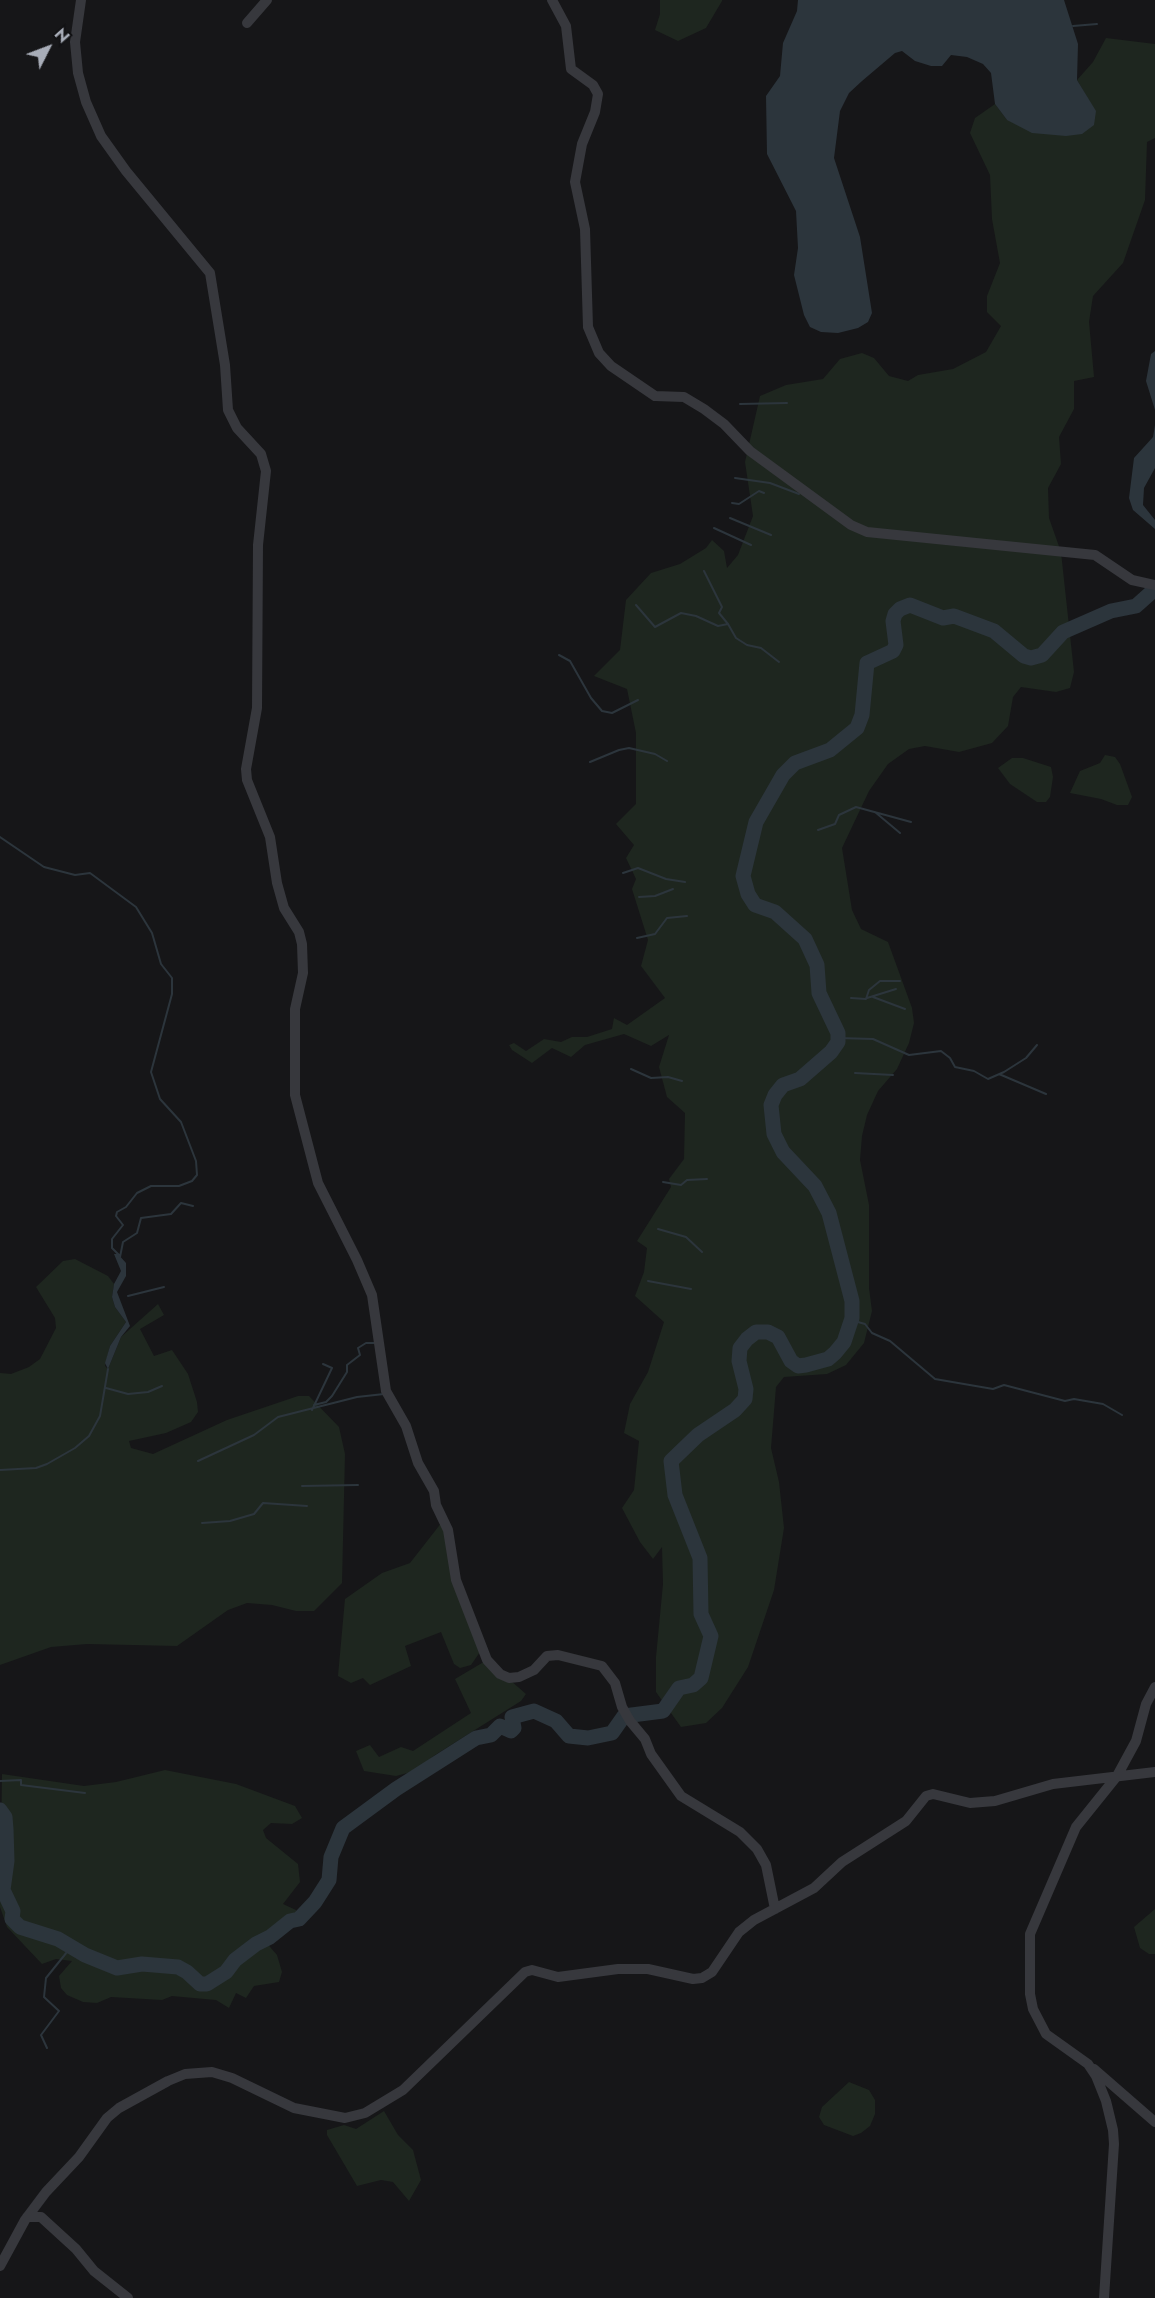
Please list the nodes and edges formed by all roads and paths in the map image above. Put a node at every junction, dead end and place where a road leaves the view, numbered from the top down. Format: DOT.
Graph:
graph roads {
  1 [pos="81,0"];
  2 [pos="267,0"];
  3 [pos="552,0"];
  4 [pos="247,23"];
  5 [pos="1155,585"];
  6 [pos="1155,1687"];
  7 [pos="1155,1772"];
  8 [pos="1117,1776"];
  9 [pos="776,1909"];
  10 [pos="1088,2064"];
  11 [pos="1155,2122"];
  12 [pos="27,2217"];
  13 [pos="0,2266"];
  14 [pos="128,2298"];
  15 [pos="1104,2298"];
  1 -- 9 [label="street"];
  2 -- 4 [label="street"];
  3 -- 5 [label="street"];
  6 -- 8 [label="street"];
  7 -- 8 [label="street"];
  8 -- 9 [label="street"];
  8 -- 10 [label="street"];
  9 -- 12 [label="street"];
  10 -- 11 [label="street"];
  10 -- 15 [label="street"];
  12 -- 13 [label="street"];
  12 -- 14 [label="street"];
}
